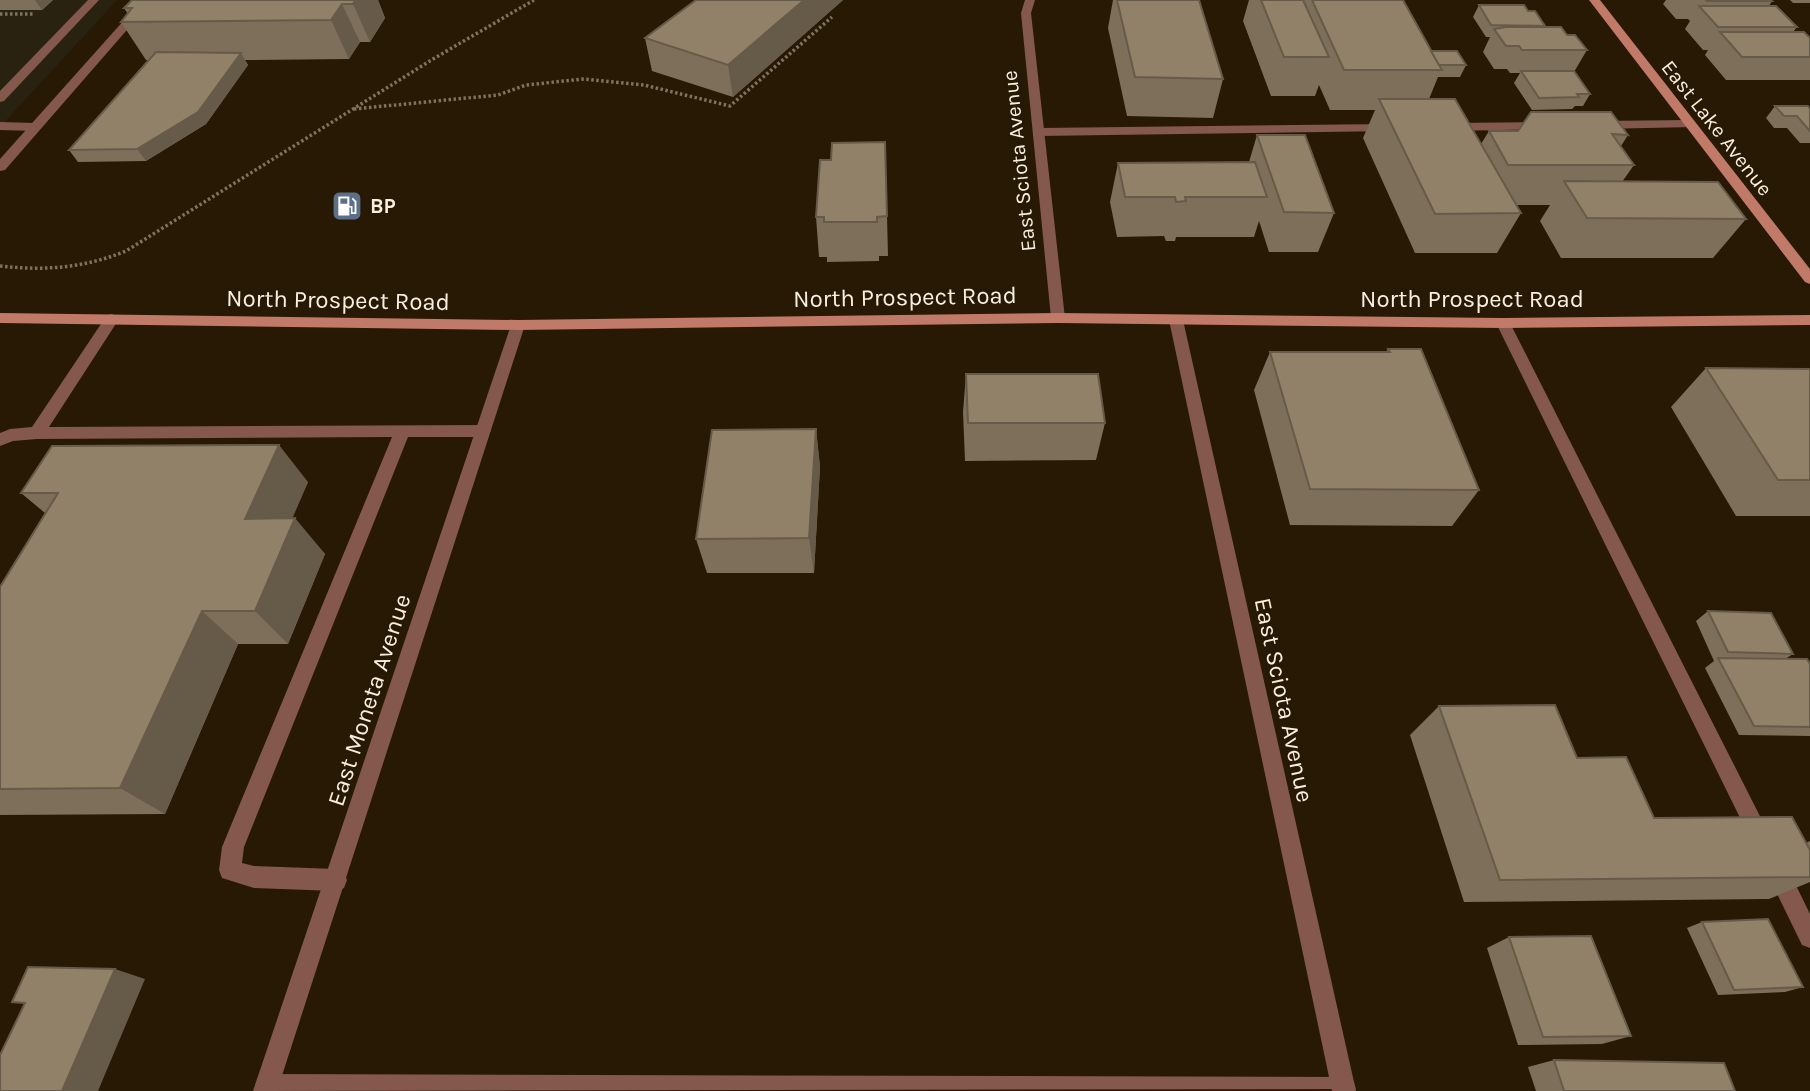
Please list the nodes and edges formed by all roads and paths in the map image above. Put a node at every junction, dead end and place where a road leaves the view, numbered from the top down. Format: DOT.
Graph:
graph roads {
  1 [pos="94,0"];
  2 [pos="148,0"];
  3 [pos="534,0"];
  4 [pos="1030,0"];
  5 [pos="1594,0"];
  6 [pos="0,14"];
  7 [pos="45,14"];
  8 [pos="832,17"];
  9 [pos="0,98"];
  10 [pos="354,109"];
  11 [pos="1690,124"];
  12 [pos="1579,125"];
  13 [pos="0,126"];
  14 [pos="1551,126"];
  15 [pos="35,127"];
  16 [pos="1399,127"];
  17 [pos="1441,127"];
  18 [pos="1039,132"];
  19 [pos="0,167"];
  20 [pos="0,266"];
  21 [pos="1810,279"];
  22 [pos="0,318"];
  23 [pos="1058,318"];
  24 [pos="111,319"];
  25 [pos="1176,320"];
  26 [pos="1810,320"];
  27 [pos="1503,323"];
  28 [pos="518,325"];
  29 [pos="403,430"];
  30 [pos="483,431"];
  31 [pos="37,433"];
  32 [pos="0,440"];
  33 [pos="336,880"];
  34 [pos="1810,937"];
  35 [pos="266,1089"];
  36 [pos="804,1089"];
  37 [pos="1344,1090"];
  1 -- 9 [label="street"];
  2 -- 15 [label="street"];
  3 -- 10 [label="path"];
  4 -- 18 [label="street, East Sciota Avenue"];
  5 -- 11 [label="main road, East Lake Avenue"];
  6 -- 7 [label="path"];
  8 -- 10 [label="path"];
  10 -- 20 [label="path"];
  11 -- 12 [label="street"];
  11 -- 21 [label="main road, East Lake Avenue"];
  13 -- 15 [label="street"];
  14 -- 17 [label="street"];
  15 -- 19 [label="street"];
  16 -- 18 [label="street"];
  18 -- 23 [label="street, East Sciota Avenue"];
  22 -- 24 [label="main road, North Prospect Road"];
  23 -- 25 [label="main road, North Prospect Road"];
  23 -- 28 [label="main road, North Prospect Road"];
  24 -- 28 [label="main road, North Prospect Road"];
  24 -- 31 [label="street"];
  25 -- 27 [label="main road, North Prospect Road"];
  25 -- 37 [label="street, East Sciota Avenue"];
  26 -- 27 [label="main road, North Prospect Road"];
  27 -- 34 [label="street"];
  28 -- 30 [label="street, East Moneta Avenue"];
  29 -- 30 [label="street"];
  29 -- 31 [label="street"];
  29 -- 33 [label="street"];
  30 -- 33 [label="street, East Moneta Avenue"];
  31 -- 32 [label="street"];
  33 -- 35 [label="street, East Moneta Avenue"];
  35 -- 36 [label="street"];
  36 -- 37 [label="street"];
}
